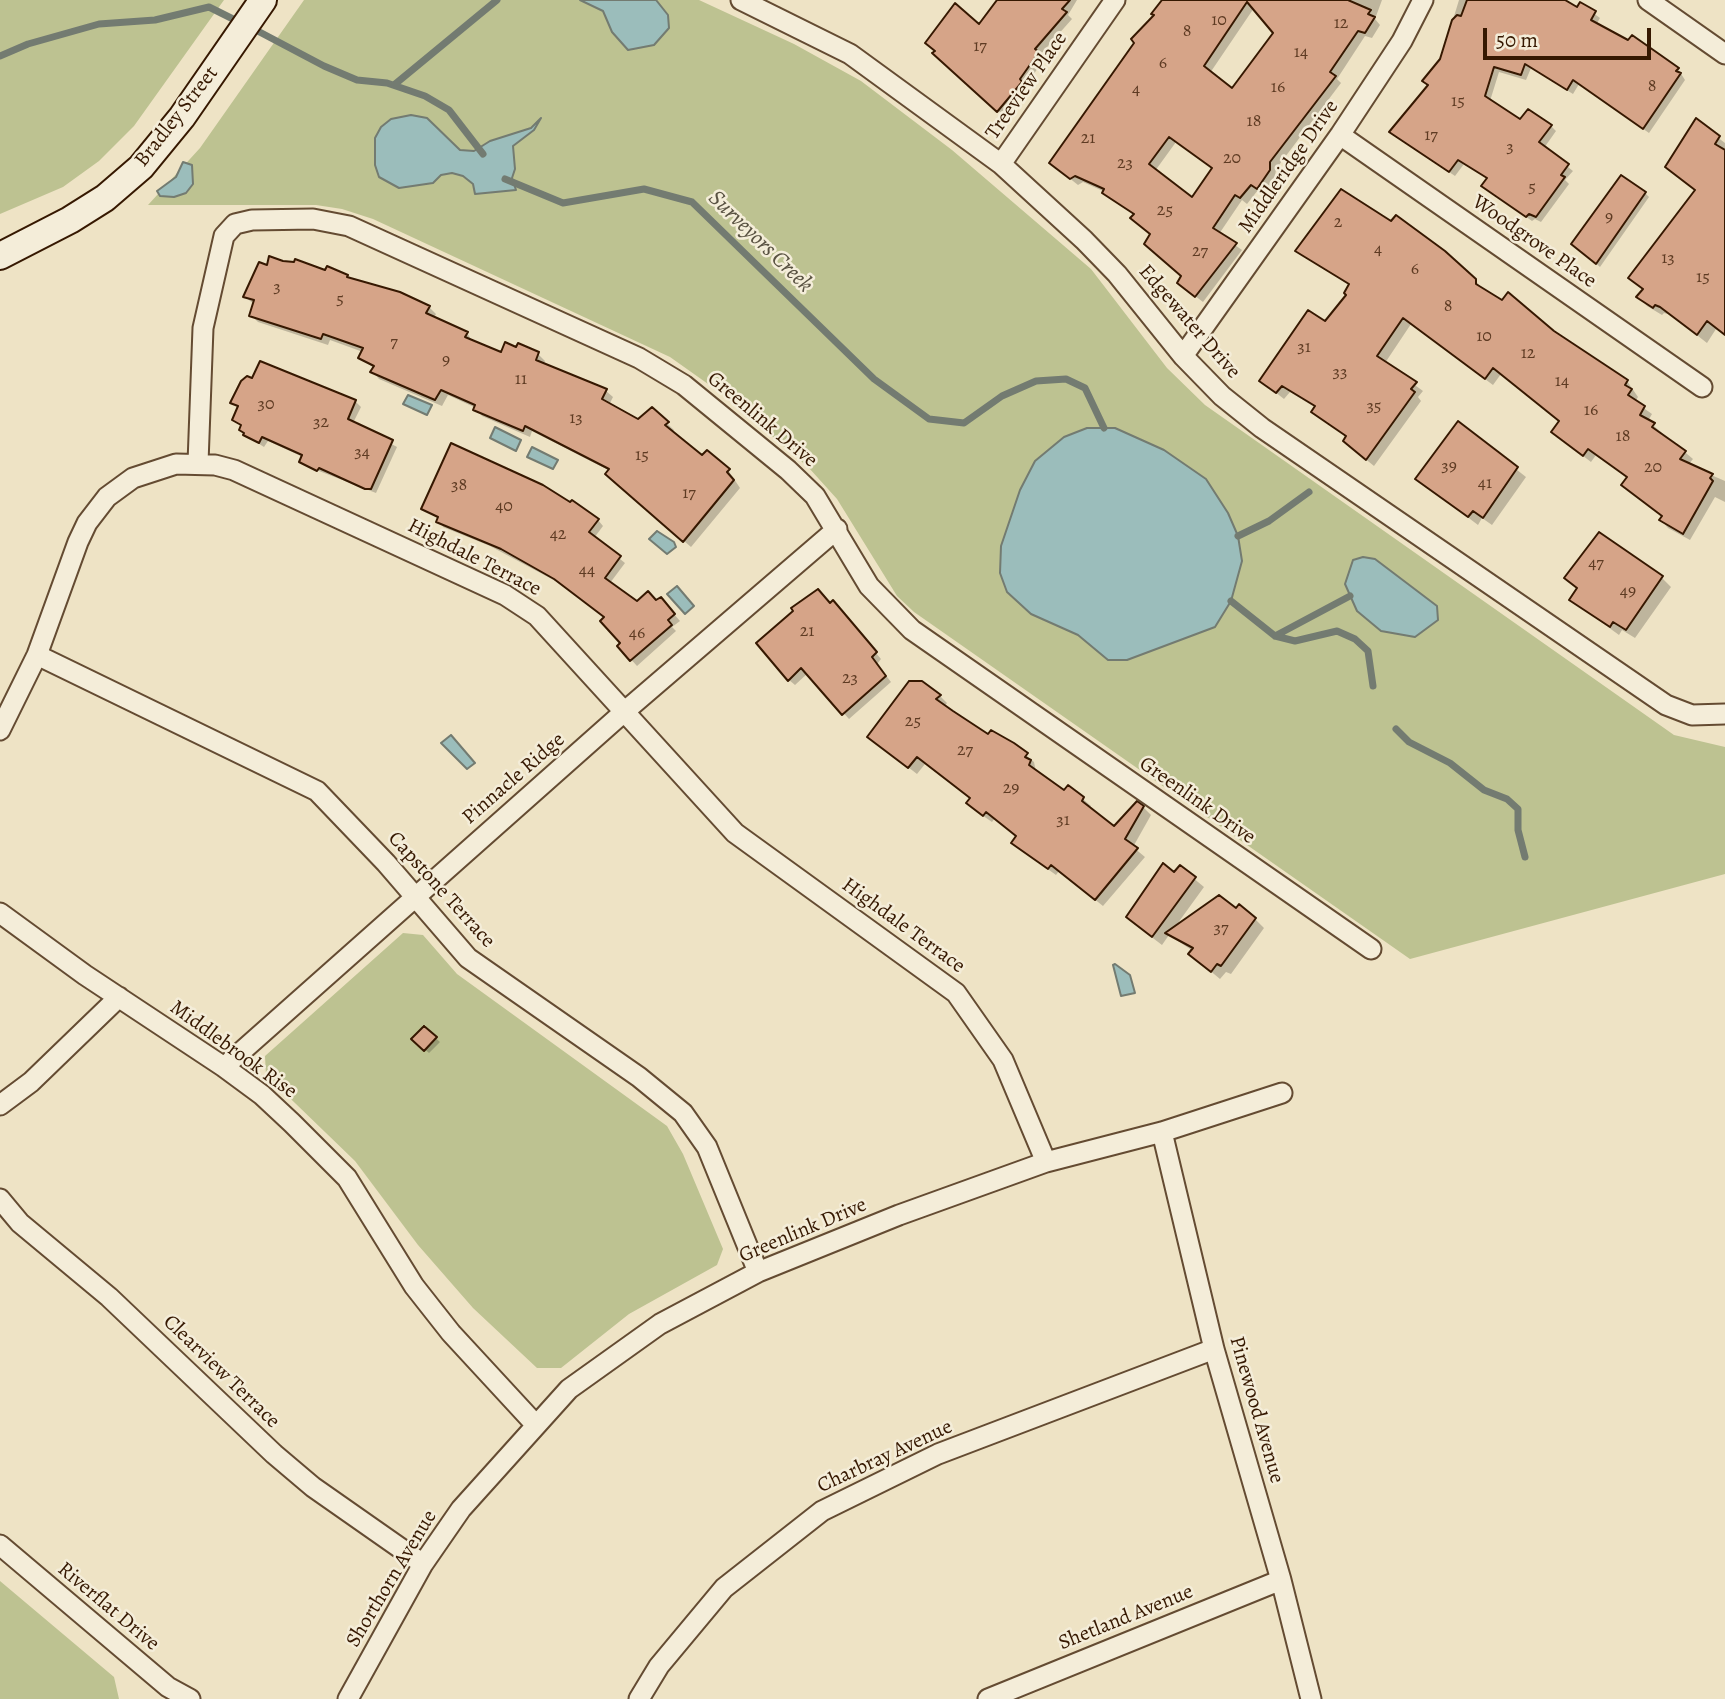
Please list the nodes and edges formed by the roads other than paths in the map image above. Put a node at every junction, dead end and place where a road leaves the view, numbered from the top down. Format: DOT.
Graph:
graph roads {
  1 [pos="741,0"];
  2 [pos="1115,0"];
  3 [pos="1423,0"];
  4 [pos="1648,0"];
  5 [pos="263,1"];
  6 [pos="1725,54"];
  7 [pos="1340,135"];
  8 [pos="1001,164"];
  9 [pos="0,256"];
  10 [pos="1183,356"];
  11 [pos="1702,387"];
  12 [pos="198,463"];
  13 [pos="837,529"];
  14 [pos="37,654"];
  15 [pos="624,712"];
  16 [pos="1725,714"];
  17 [pos="0,730"];
  18 [pos="414,896"];
  19 [pos="0,913"];
  20 [pos="1371,949"];
  21 [pos="119,997"];
  22 [pos="224,1067"];
  23 [pos="1282,1094"];
  24 [pos="0,1105"];
  25 [pos="1162,1132"];
  26 [pos="1046,1162"];
  27 [pos="0,1199"];
  28 [pos="758,1272"];
  29 [pos="1214,1349"];
  30 [pos="535,1424"];
  31 [pos="0,1545"];
  32 [pos="423,1564"];
  33 [pos="1281,1580"];
  34 [pos="163,1693"];
  35 [pos="190,1699"];
  36 [pos="348,1699"];
  37 [pos="639,1699"];
  38 [pos="988,1699"];
  39 [pos="1311,1699"];
  1 -- 8 [label="street, Edgewater Drive"];
  2 -- 8 [label="street, Treeview Place"];
  3 -- 7 [label="street, Middleridge Drive"];
  4 -- 6 [label="street"];
  5 -- 9 [label="street, Bradley Street"];
  7 -- 10 [label="street, Middleridge Drive"];
  7 -- 11 [label="street, Woodgrove Place"];
  8 -- 10 [label="street, Edgewater Drive"];
  10 -- 16 [label="street, Edgewater Drive"];
  12 -- 13 [label="street, Greenlink Drive"];
  12 -- 14 [label="street, Highdale Terrace"];
  12 -- 15 [label="street, Highdale Terrace"];
  13 -- 15 [label="street, Pinnacle Ridge"];
  13 -- 20 [label="street, Greenlink Drive"];
  14 -- 17 [label="street, Highdale Terrace"];
  14 -- 18 [label="street, Capstone Terrace"];
  15 -- 18 [label="street, Pinnacle Ridge"];
  15 -- 26 [label="street, Highdale Terrace"];
  18 -- 22 [label="street, Pinnacle Ridge"];
  18 -- 28 [label="street, Capstone Terrace"];
  19 -- 21 [label="street, Middlebrook Rise"];
  21 -- 22 [label="street, Middlebrook Rise"];
  21 -- 24 [label="street"];
  22 -- 30 [label="street, Middlebrook Rise"];
  23 -- 25 [label="street, Greenlink Drive"];
  25 -- 26 [label="street, Greenlink Drive"];
  25 -- 29 [label="street, Pinewood Avenue"];
  26 -- 28 [label="street, Greenlink Drive"];
  27 -- 32 [label="street, Clearview Terrace"];
  28 -- 30 [label="street, Greenlink Drive"];
  29 -- 33 [label="street, Pinewood Avenue"];
  29 -- 37 [label="street, Charbray Avenue"];
  30 -- 32 [label="street, Shorthorn Avenue"];
  31 -- 34 [label="street, Riverflat Drive"];
  32 -- 36 [label="street, Shorthorn Avenue"];
  33 -- 38 [label="street, Shetland Avenue"];
  33 -- 39 [label="street, Pinewood Avenue"];
  34 -- 35 [label="street, Riverflat Drive"];
}
